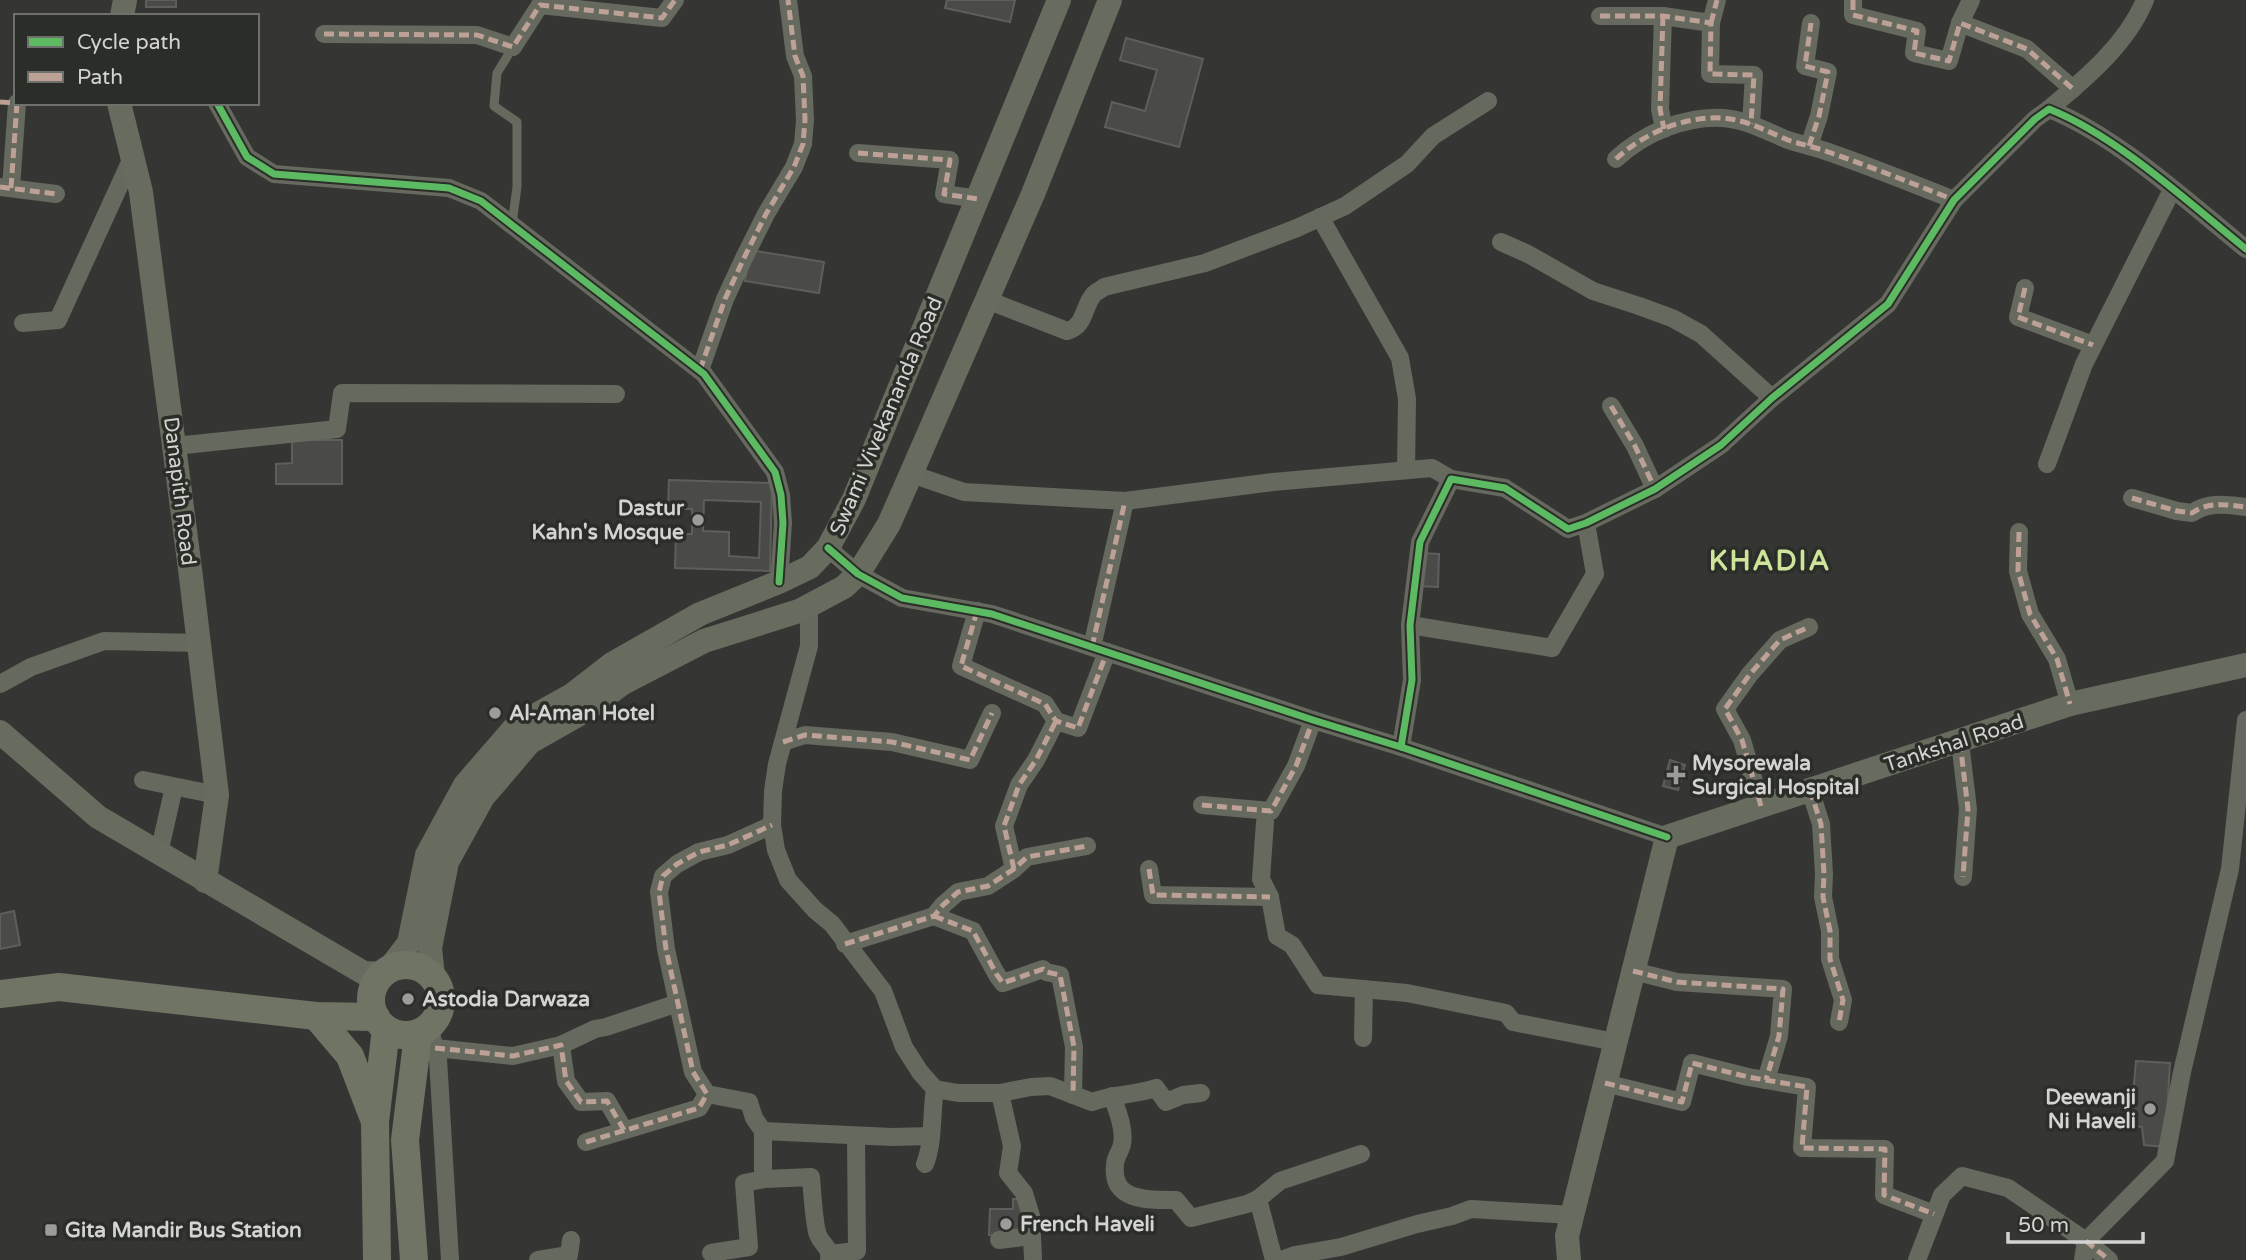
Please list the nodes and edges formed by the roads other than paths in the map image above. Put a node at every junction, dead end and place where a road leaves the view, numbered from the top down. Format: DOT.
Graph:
graph roads {
  1 [pos="676,0"];
  2 [pos="789,0"];
  3 [pos="1059,0"];
  4 [pos="1110,0"];
  5 [pos="1717,0"];
  6 [pos="1853,0"];
  7 [pos="1971,0"];
  8 [pos="2145,0"];
  9 [pos="1600,16"];
  10 [pos="1663,16"];
  11 [pos="1711,23"];
  12 [pos="1811,23"];
  13 [pos="1960,23"];
  14 [pos="324,34"];
  15 [pos="513,47"];
  16 [pos="2073,89"];
  17 [pos="1488,101"];
  18 [pos="16,105"];
  19 [pos="119,105"];
  20 [pos="218,105"];
  21 [pos="2049,109"];
  22 [pos="1751,124"];
  23 [pos="1664,129"];
  24 [pos="1809,146"];
  25 [pos="858,153"];
  26 [pos="132,158"];
  27 [pos="1616,159"];
  28 [pos="5,188"];
  29 [pos="2172,190"];
  30 [pos="56,194"];
  31 [pos="978,199"];
  32 [pos="1954,201"];
  33 [pos="1320,217"];
  34 [pos="512,224"];
  35 [pos="1501,242"];
  36 [pos="2246,249"];
  37 [pos="2025,288"];
  38 [pos="987,300"];
  39 [pos="23,323"];
  40 [pos="2093,345"];
  41 [pos="700,370"];
  42 [pos="616,394"];
  43 [pos="1772,398"];
  44 [pos="1611,407"];
  45 [pos="175,446"];
  46 [pos="2047,464"];
  47 [pos="1406,470"];
  48 [pos="911,474"];
  49 [pos="1451,480"];
  50 [pos="1655,489"];
  51 [pos="2132,498"];
  52 [pos="1125,501"];
  53 [pos="2246,507"];
  54 [pos="1586,523"];
  55 [pos="2019,532"];
  56 [pos="828,548"];
  57 [pos="858,574"];
  58 [pos="779,582"];
  59 [pos="809,605"];
  60 [pos="977,611"];
  61 [pos="1410,625"];
  62 [pos="1809,627"];
  63 [pos="200,643"];
  64 [pos="1100,649"];
  65 [pos="2246,665"];
  66 [pos="0,684"];
  67 [pos="2070,704"];
  68 [pos="992,713"];
  69 [pos="1312,720"];
  70 [pos="2246,720"];
  71 [pos="1055,721"];
  72 [pos="0,732"];
  73 [pos="783,742"];
  74 [pos="1960,742"];
  75 [pos="1401,747"];
  76 [pos="143,780"];
  77 [pos="174,787"];
  78 [pos="1810,790"];
  79 [pos="217,795"];
  80 [pos="1202,805"];
  81 [pos="1761,806"];
  82 [pos="1265,822"];
  83 [pos="772,825"];
  84 [pos="1667,838"];
  85 [pos="1087,846"];
  86 [pos="159,853"];
  87 [pos="1014,869"];
  88 [pos="1149,869"];
  89 [pos="1963,877"];
  90 [pos="205,881"];
  91 [pos="1269,897"];
  92 [pos="934,916"];
  93 [pos="845,944"];
  94 [pos="1633,971"];
  95 [pos="386,972"];
  96 [pos="433,976"];
  97 [pos="1364,989"];
  98 [pos="0,994"];
  99 [pos="678,1003"];
  100 [pos="316,1016"];
  101 [pos="1839,1022"];
  102 [pos="381,1023"];
  103 [pos="427,1037"];
  104 [pos="1363,1038"];
  105 [pos="1615,1042"];
  106 [pos="561,1045"];
  107 [pos="1766,1080"];
  108 [pos="1605,1083"];
  109 [pos="935,1089"];
  110 [pos="1000,1093"];
  111 [pos="1201,1093"];
  112 [pos="707,1094"];
  113 [pos="1073,1095"];
  114 [pos="1112,1096"];
  115 [pos="375,1122"];
  116 [pos="624,1130"];
  117 [pos="763,1131"];
  118 [pos="856,1136"];
  119 [pos="931,1136"];
  120 [pos="586,1142"];
  121 [pos="1361,1154"];
  122 [pos="925,1164"];
  123 [pos="763,1180"];
  124 [pos="1258,1199"];
  125 [pos="1934,1214"];
  126 [pos="1573,1215"];
  127 [pos="1031,1236"];
  128 [pos="572,1240"];
  129 [pos="999,1240"];
  130 [pos="2086,1241"];
  131 [pos="711,1253"];
  132 [pos="749,1254"];
  133 [pos="830,1257"];
  134 [pos="1033,1258"];
  135 [pos="561,1259"];
  136 [pos="377,1260"];
  137 [pos="414,1260"];
  138 [pos="450,1260"];
  139 [pos="538,1260"];
  140 [pos="1274,1260"];
  141 [pos="1283,1260"];
  142 [pos="1569,1260"];
  143 [pos="1917,1260"];
  144 [pos="2082,1260"];
  145 [pos="2109,1260"];
  1 -- 15 [label="street"];
  2 -- 41 [label="street"];
  3 -- 31 [label="main road, Swami Vivekananda Road"];
  4 -- 38 [label="main road"];
  5 -- 11 [label="street"];
  6 -- 13 [label="street"];
  7 -- 13 [label="street"];
  8 -- 16 [label="street"];
  9 -- 10 [label="street"];
  10 -- 11 [label="street"];
  10 -- 23 [label="street"];
  11 -- 22 [label="street"];
  12 -- 24 [label="street"];
  13 -- 16 [label="street"];
  14 -- 15 [label="street"];
  15 -- 34 [label="lane"];
  16 -- 21 [label="street"];
  17 -- 33 [label="street"];
  18 -- 28 [label="street"];
  19 -- 26 [label="main road, Danapith Road"];
  20 -- 34 [label="street"];
  21 -- 29 [label="street"];
  21 -- 32 [label="street"];
  22 -- 23 [label="street"];
  22 -- 24 [label="street"];
  23 -- 27 [label="street"];
  24 -- 32 [label="street"];
  25 -- 31 [label="street"];
  26 -- 39 [label="street"];
  26 -- 45 [label="main road, Danapith Road"];
  28 -- 30 [label="street"];
  29 -- 36 [label="street"];
  29 -- 40 [label="street"];
  31 -- 56 [label="main road, Swami Vivekananda Road"];
  32 -- 43 [label="street"];
  33 -- 38 [label="street"];
  33 -- 47 [label="street"];
  34 -- 41 [label="street"];
  35 -- 43 [label="street"];
  37 -- 40 [label="street"];
  38 -- 48 [label="main road"];
  40 -- 46 [label="street"];
  41 -- 58 [label="street"];
  42 -- 45 [label="street"];
  43 -- 50 [label="street"];
  44 -- 50 [label="street"];
  45 -- 63 [label="main road, Danapith Road"];
  47 -- 49 [label="street"];
  47 -- 52 [label="street"];
  48 -- 52 [label="street"];
  48 -- 57 [label="main road"];
  49 -- 54 [label="street"];
  49 -- 61 [label="street"];
  50 -- 54 [label="street"];
  51 -- 53 [label="street"];
  52 -- 64 [label="street"];
  54 -- 61 [label="street"];
  55 -- 67 [label="street"];
  56 -- 57 [label="street"];
  56 -- 58 [label="main road, Swami Vivekananda Road"];
  57 -- 59 [label="main road"];
  57 -- 60 [label="street"];
  58 -- 95 [label="main road, Swami Vivekananda Road"];
  59 -- 73 [label="street"];
  59 -- 96 [label="main road"];
  60 -- 64 [label="street"];
  60 -- 71 [label="street"];
  61 -- 75 [label="street"];
  62 -- 81 [label="street"];
  63 -- 66 [label="street"];
  63 -- 79 [label="main road, Danapith Road"];
  64 -- 69 [label="street"];
  64 -- 71 [label="street"];
  65 -- 67 [label="main road, Tankshal Road"];
  67 -- 74 [label="main road, Tankshal Road"];
  68 -- 73 [label="street"];
  69 -- 75 [label="street"];
  69 -- 80 [label="street"];
  70 -- 130 [label="street"];
  71 -- 87 [label="street"];
  72 -- 86 [label="main road"];
  73 -- 83 [label="street"];
  74 -- 78 [label="main road, Tankshal Road"];
  74 -- 89 [label="street"];
  75 -- 84 [label="street"];
  76 -- 77 [label="street"];
  77 -- 79 [label="street"];
  77 -- 86 [label="street"];
  78 -- 81 [label="main road, Tankshal Road"];
  78 -- 101 [label="street"];
  79 -- 90 [label="main road, Danapith Road"];
  81 -- 84 [label="main road, Tankshal Road"];
  82 -- 91 [label="street"];
  83 -- 93 [label="street"];
  83 -- 99 [label="street"];
  84 -- 94 [label="main road"];
  85 -- 87 [label="street"];
  86 -- 90 [label="main road"];
  87 -- 92 [label="street"];
  88 -- 91 [label="street"];
  90 -- 95 [label="main road"];
  91 -- 97 [label="street"];
  92 -- 93 [label="street"];
  92 -- 113 [label="street"];
  93 -- 109 [label="street"];
  94 -- 105 [label="main road"];
  94 -- 107 [label="street"];
  95 -- 96 [label="main road"];
  95 -- 102 [label="main road"];
  96 -- 103 [label="main road"];
  97 -- 104 [label="street"];
  97 -- 105 [label="street"];
  98 -- 100 [label="main road"];
  99 -- 106 [label="street"];
  99 -- 112 [label="street"];
  100 -- 102 [label="main road"];
  100 -- 115 [label="main road"];
  102 -- 103 [label="main road"];
  102 -- 115 [label="main road"];
  103 -- 106 [label="street"];
  103 -- 137 [label="main road"];
  103 -- 138 [label="street"];
  105 -- 108 [label="main road"];
  106 -- 116 [label="street"];
  107 -- 108 [label="street"];
  107 -- 125 [label="street"];
  108 -- 126 [label="main road"];
  109 -- 110 [label="street"];
  109 -- 119 [label="street"];
  110 -- 113 [label="street"];
  110 -- 127 [label="street"];
  111 -- 114 [label="street"];
  112 -- 116 [label="street"];
  112 -- 117 [label="street"];
  113 -- 114 [label="street"];
  114 -- 124 [label="street"];
  115 -- 136 [label="main road"];
  116 -- 120 [label="street"];
  117 -- 118 [label="street"];
  117 -- 123 [label="street"];
  118 -- 119 [label="street"];
  118 -- 133 [label="street"];
  119 -- 122 [label="street"];
  121 -- 124 [label="street"];
  123 -- 132 [label="street"];
  123 -- 133 [label="street"];
  124 -- 140 [label="street"];
  125 -- 130 [label="street"];
  125 -- 143 [label="street"];
  126 -- 141 [label="street"];
  126 -- 142 [label="main road"];
  127 -- 129 [label="street"];
  127 -- 134 [label="street"];
  128 -- 135 [label="street"];
  130 -- 144 [label="street"];
  130 -- 145 [label="street"];
  131 -- 132 [label="street"];
  135 -- 139 [label="street"];
}
